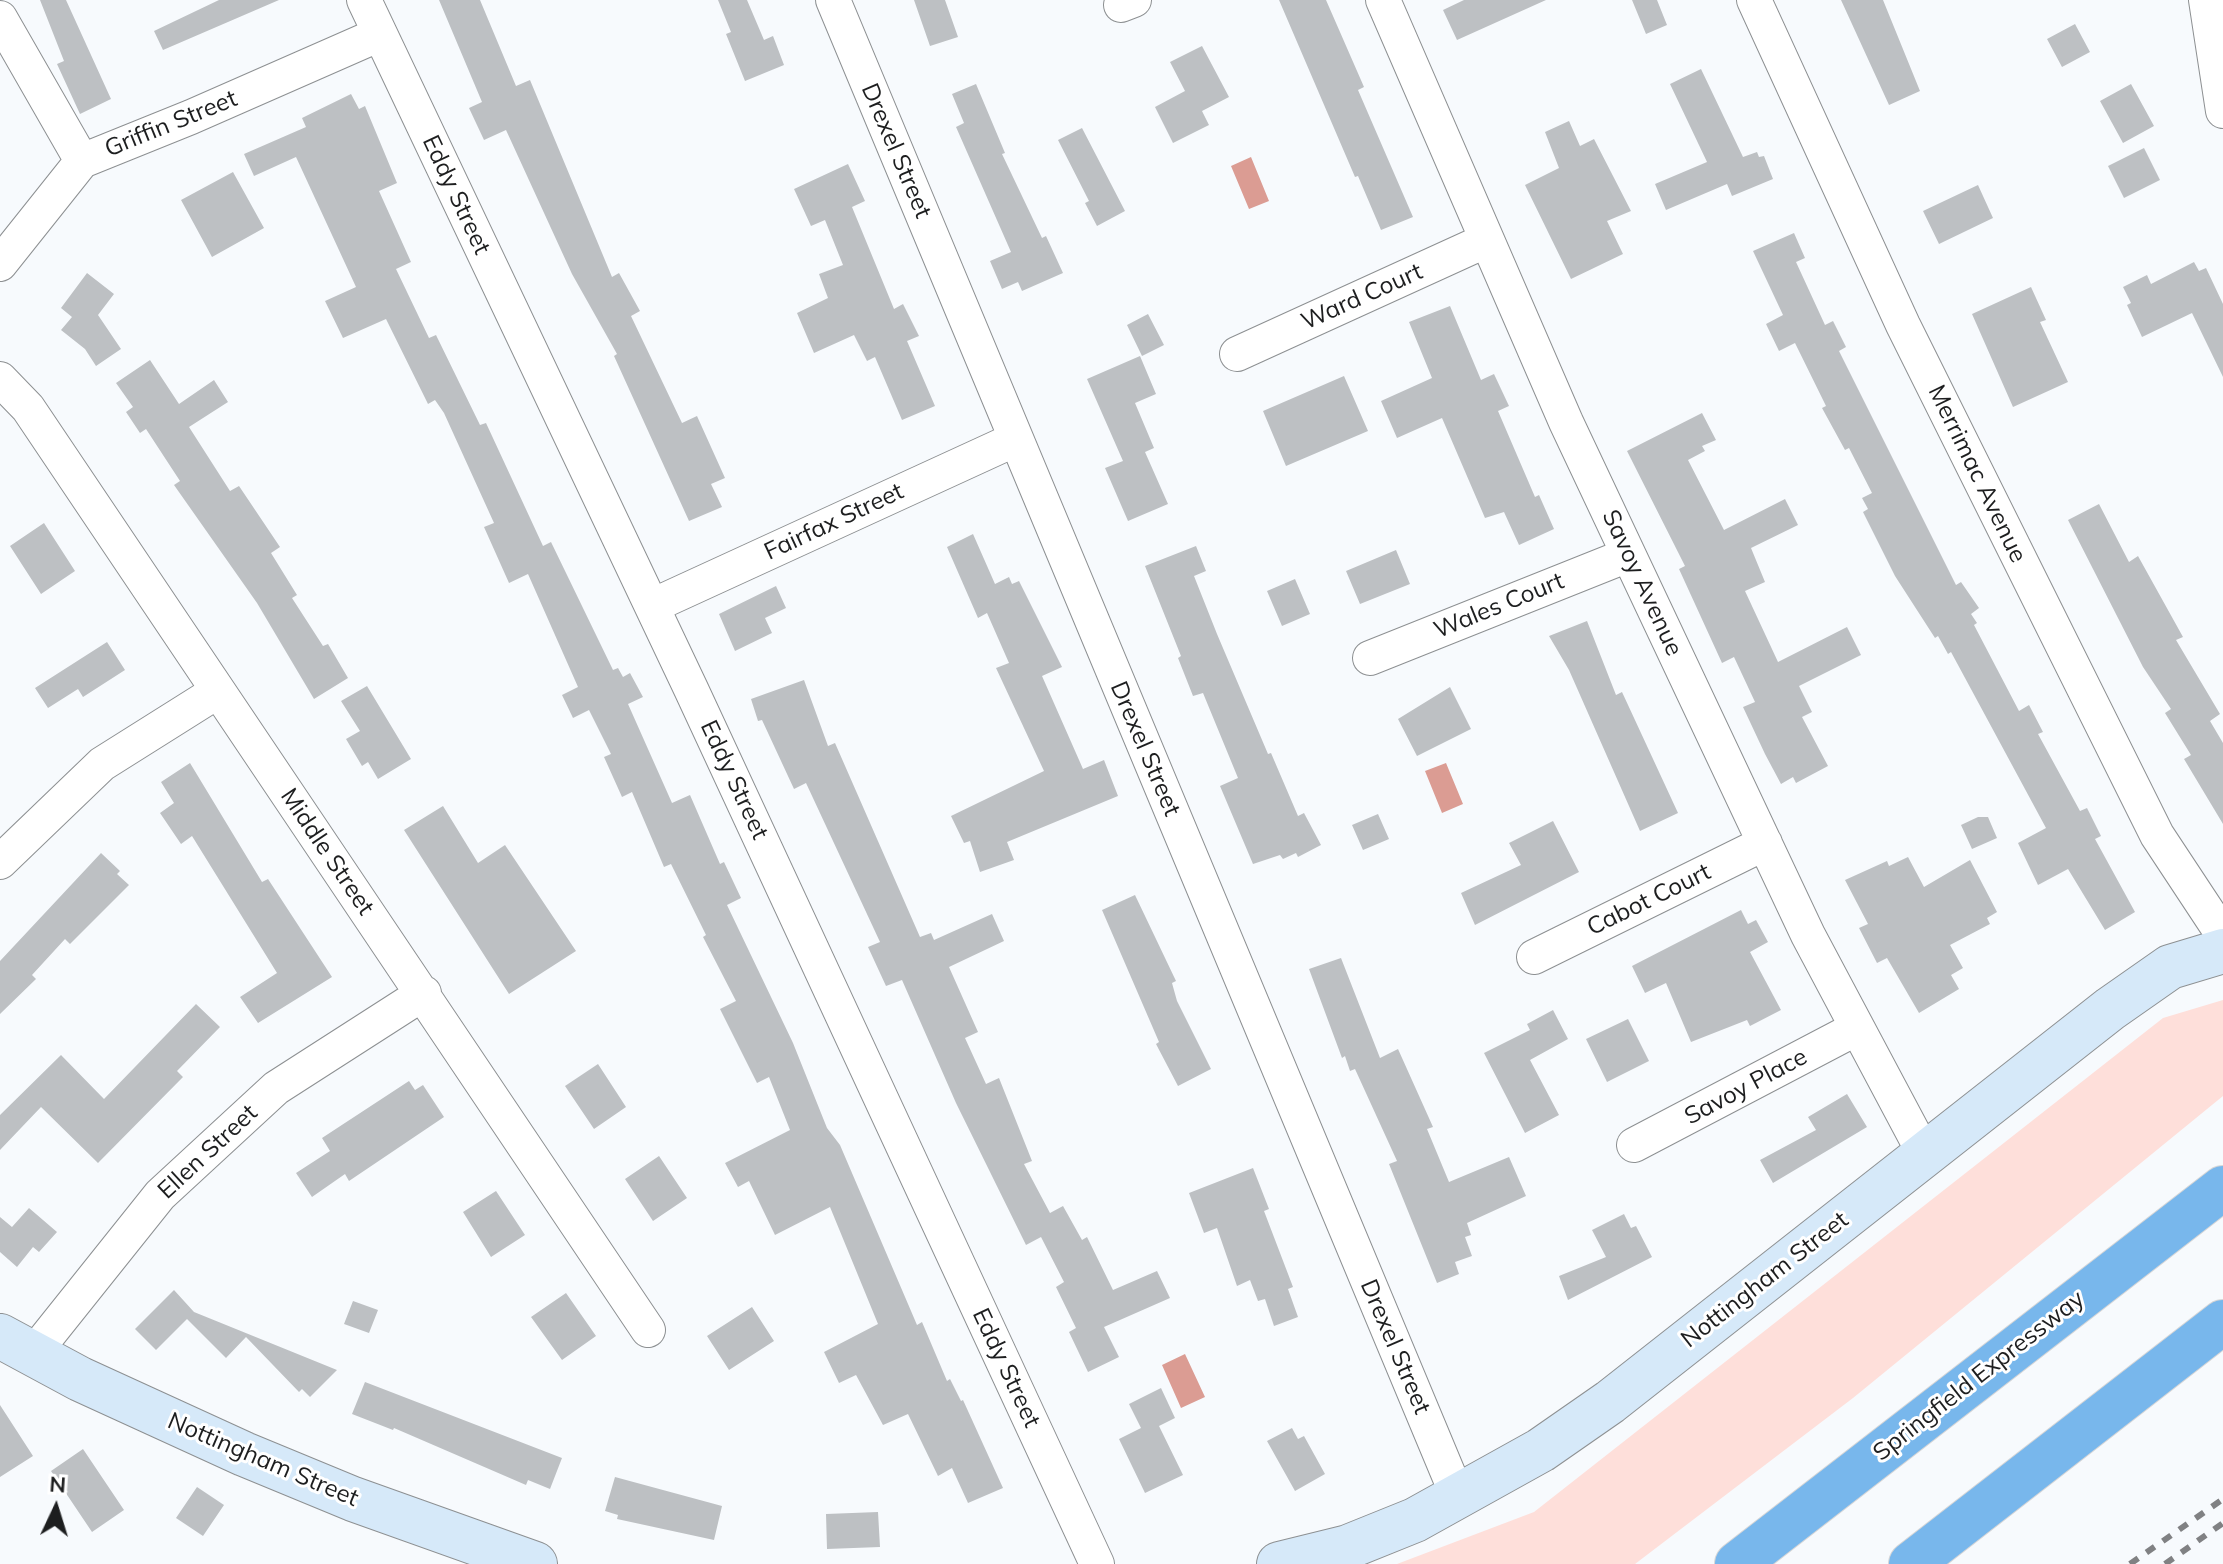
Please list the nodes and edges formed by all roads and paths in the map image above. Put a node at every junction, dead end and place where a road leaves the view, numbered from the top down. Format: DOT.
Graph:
graph roads {
  1 [pos="364,0"];
  2 [pos="833,0"];
  3 [pos="1383,0"];
  4 [pos="1754,0"];
  5 [pos="2206,0"];
  6 [pos="0,18"];
  7 [pos="380,34"];
  8 [pos="2221,74"];
  9 [pos="2223,111"];
  10 [pos="82,161"];
  11 [pos="1487,240"];
  12 [pos="0,264"];
  13 [pos="1237,354"];
  14 [pos="0,379"];
  15 [pos="1016,439"];
  16 [pos="1628,555"];
  17 [pos="652,606"];
  18 [pos="1370,658"];
  19 [pos="218,691"];
  20 [pos="1765,843"];
  21 [pos="0,862"];
  22 [pos="2223,935"];
  23 [pos="2223,951"];
  24 [pos="1534,957"];
  25 [pos="424,993"];
  26 [pos="1857,1028"];
  27 [pos="1634,1145"];
  28 [pos="1925,1155"];
  29 [pos="2223,1172"];
  30 [pos="2223,1188"];
  31 [pos="2157,1239"];
  32 [pos="2223,1322"];
  33 [pos="648,1330"];
  34 [pos="16,1345"];
  35 [pos="1458,1497"];
  36 [pos="535,1564"];
  37 [pos="1097,1564"];
  38 [pos="1279,1564"];
  39 [pos="1737,1564"];
  40 [pos="1911,1564"];
  1 -- 7 [label="street, Eddy Street"];
  2 -- 15 [label="street, Drexel Street"];
  3 -- 11 [label="street, Savoy Avenue"];
  4 -- 22 [label="street, Merrimac Avenue"];
  5 -- 8 [label="street"];
  6 -- 10 [label="street"];
  7 -- 10 [label="street, Griffin Street"];
  7 -- 17 [label="street, Eddy Street"];
  8 -- 9 [label="street"];
  10 -- 12 [label="street, Griffin Street"];
  11 -- 13 [label="street, Ward Court"];
  11 -- 16 [label="street, Savoy Avenue"];
  14 -- 19 [label="street, Middle Street"];
  15 -- 17 [label="street, Fairfax Street"];
  15 -- 35 [label="street, Drexel Street"];
  16 -- 18 [label="street, Wales Court"];
  16 -- 20 [label="street, Savoy Avenue"];
  17 -- 37 [label="street, Eddy Street"];
  19 -- 21 [label="street"];
  19 -- 25 [label="street, Middle Street"];
  20 -- 24 [label="street, Cabot Court"];
  20 -- 26 [label="street, Savoy Avenue"];
  23 -- 28 [label="street, Nottingham Street"];
  25 -- 33 [label="street, Middle Street"];
  25 -- 34 [label="street, Ellen Street"];
  26 -- 27 [label="street, Savoy Place"];
  26 -- 28 [label="street, Savoy Avenue"];
  28 -- 35 [label="street, Nottingham Street"];
  29 -- 31 [label="highway"];
  30 -- 31 [label="highway, Springfield Expressway"];
  31 -- 39 [label="highway, Springfield Expressway"];
  32 -- 40 [label="highway"];
  34 -- 36 [label="street, Nottingham Street"];
  35 -- 38 [label="street, Nottingham Street"];
}
